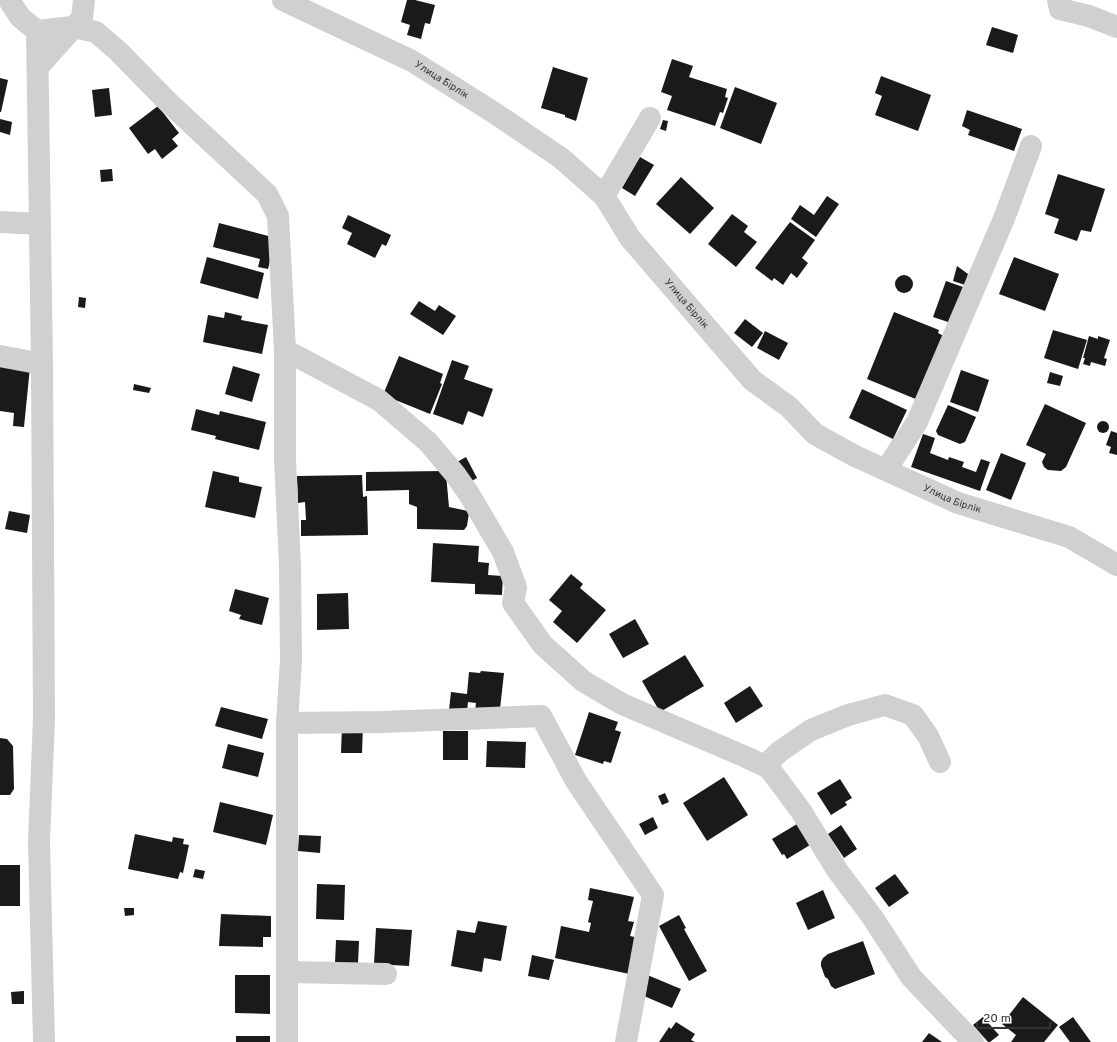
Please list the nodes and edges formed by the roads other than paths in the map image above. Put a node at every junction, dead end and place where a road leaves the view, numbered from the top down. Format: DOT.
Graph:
graph roads {
  1 [pos="84,0"];
  2 [pos="283,0"];
  3 [pos="1058,0"];
  4 [pos="10,9"];
  5 [pos="73,27"];
  6 [pos="1117,27"];
  7 [pos="37,31"];
  8 [pos="38,67"];
  9 [pos="650,118"];
  10 [pos="1031,146"];
  11 [pos="604,196"];
  12 [pos="0,222"];
  13 [pos="40,224"];
  14 [pos="285,350"];
  15 [pos="0,356"];
  16 [pos="42,364"];
  17 [pos="886,470"];
  18 [pos="1117,565"];
  19 [pos="288,723"];
  20 [pos="940,762"];
  21 [pos="765,766"];
  22 [pos="288,972"];
  23 [pos="386,974"];
  24 [pos="44,1042"];
  25 [pos="288,1042"];
  26 [pos="626,1042"];
  27 [pos="973,1042"];
  1 -- 5 [label="street"];
  2 -- 11 [label="street, Улица Бірлік"];
  3 -- 6 [label="street"];
  4 -- 7 [label="street"];
  5 -- 7 [label="street"];
  5 -- 8 [label="street"];
  5 -- 14 [label="street"];
  7 -- 8 [label="street"];
  8 -- 13 [label="street"];
  9 -- 11 [label="street"];
  10 -- 17 [label="street"];
  11 -- 17 [label="street, Улица Бірлік"];
  12 -- 13 [label="street"];
  13 -- 16 [label="street"];
  14 -- 19 [label="street"];
  14 -- 21 [label="street"];
  15 -- 16 [label="street"];
  16 -- 24 [label="street"];
  17 -- 18 [label="street, Улица Бірлік"];
  19 -- 22 [label="street"];
  19 -- 26 [label="street"];
  20 -- 21 [label="street"];
  21 -- 27 [label="street"];
  22 -- 23 [label="street"];
  22 -- 25 [label="street"];
}
